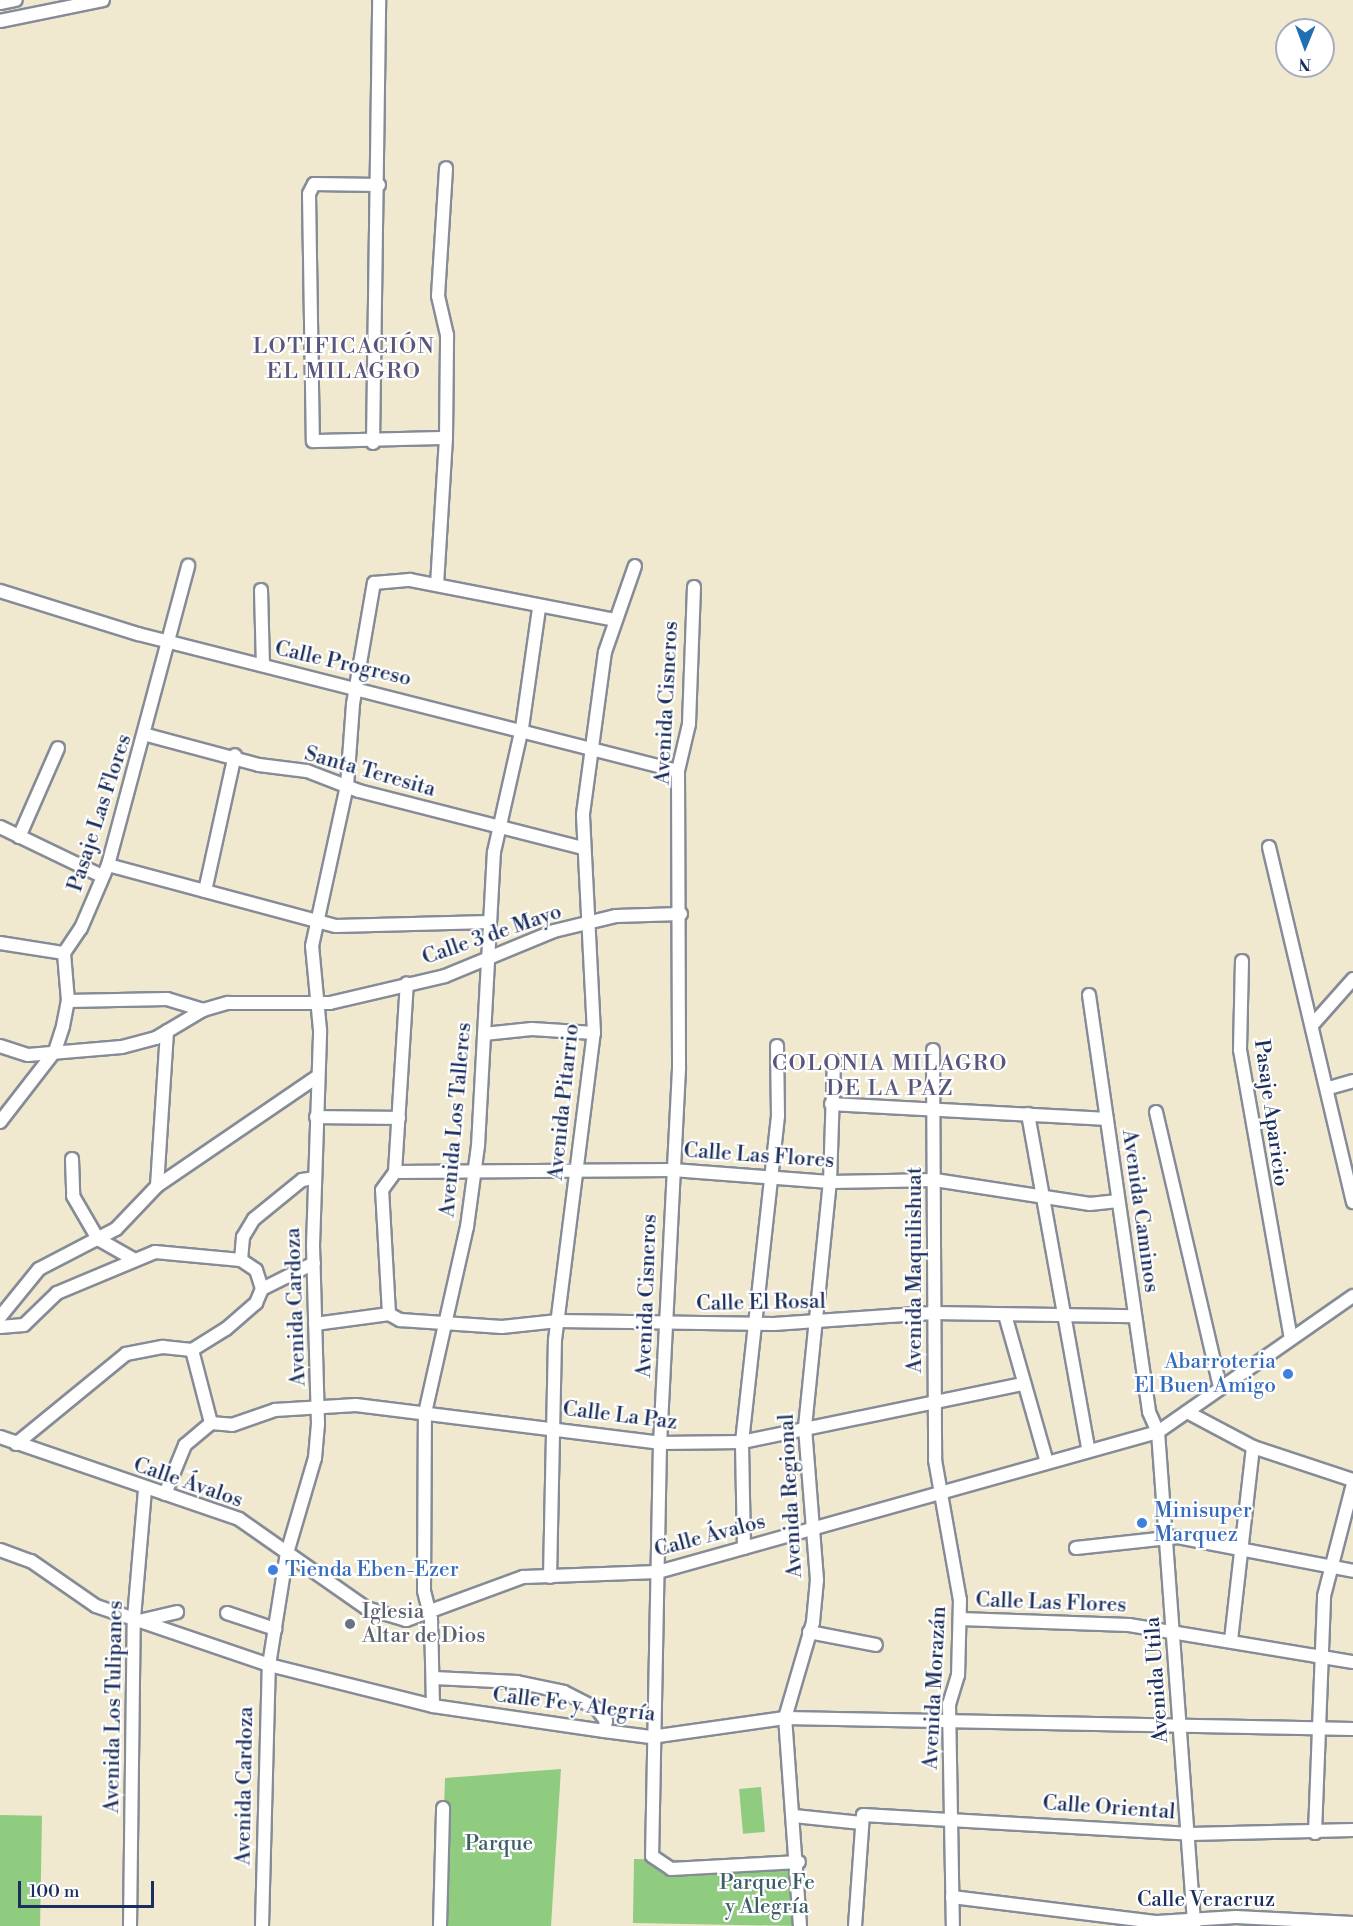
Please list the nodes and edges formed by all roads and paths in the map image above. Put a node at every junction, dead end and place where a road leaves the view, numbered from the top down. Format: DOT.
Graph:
graph roads {
  1 [pos="16,0"];
  2 [pos="379,0"];
  3 [pos="95,1"];
  4 [pos="0,3"];
  5 [pos="0,21"];
  6 [pos="446,168"];
  7 [pos="379,185"];
  8 [pos="446,438"];
  9 [pos="373,443"];
  10 [pos="188,566"];
  11 [pos="635,566"];
  12 [pos="437,585"];
  13 [pos="694,587"];
  14 [pos="261,590"];
  15 [pos="0,591"];
  16 [pos="540,608"];
  17 [pos="615,620"];
  18 [pos="170,642"];
  19 [pos="264,665"];
  20 [pos="356,687"];
  21 [pos="522,728"];
  22 [pos="147,735"];
  23 [pos="590,746"];
  24 [pos="57,748"];
  25 [pos="235,755"];
  26 [pos="678,771"];
  27 [pos="347,786"];
  28 [pos="0,827"];
  29 [pos="499,829"];
  30 [pos="19,837"];
  31 [pos="1269,847"];
  32 [pos="583,848"];
  33 [pos="105,871"];
  34 [pos="205,891"];
  35 [pos="681,914"];
  36 [pos="318,922"];
  37 [pos="489,922"];
  38 [pos="590,922"];
  39 [pos="0,943"];
  40 [pos="64,953"];
  41 [pos="488,956"];
  42 [pos="1242,961"];
  43 [pos="1353,979"];
  44 [pos="407,983"];
  45 [pos="1353,993"];
  46 [pos="1089,994"];
  47 [pos="1336,996"];
  48 [pos="68,1001"];
  49 [pos="315,1002"];
  50 [pos="203,1010"];
  51 [pos="1314,1023"];
  52 [pos="167,1031"];
  53 [pos="594,1033"];
  54 [pos="484,1034"];
  55 [pos="0,1046"];
  56 [pos="777,1046"];
  57 [pos="933,1050"];
  58 [pos="53,1053"];
  59 [pos="834,1060"];
  60 [pos="317,1077"];
  61 [pos="1353,1081"];
  62 [pos="1329,1088"];
  63 [pos="831,1104"];
  64 [pos="934,1107"];
  65 [pos="1156,1112"];
  66 [pos="1028,1113"];
  67 [pos="316,1117"];
  68 [pos="399,1118"];
  69 [pos="1107,1119"];
  70 [pos="0,1122"];
  71 [pos="72,1159"];
  72 [pos="577,1170"];
  73 [pos="673,1170"];
  74 [pos="474,1171"];
  75 [pos="394,1172"];
  76 [pos="771,1177"];
  77 [pos="314,1178"];
  78 [pos="935,1180"];
  79 [pos="830,1182"];
  80 [pos="157,1186"];
  81 [pos="1039,1197"];
  82 [pos="1118,1202"];
  83 [pos="1353,1202"];
  84 [pos="98,1239"];
  85 [pos="133,1259"];
  86 [pos="241,1260"];
  87 [pos="314,1263"];
  88 [pos="262,1289"];
  89 [pos="1353,1296"];
  90 [pos="933,1312"];
  91 [pos="389,1314"];
  92 [pos="1005,1315"];
  93 [pos="1062,1316"];
  94 [pos="1135,1316"];
  95 [pos="0,1317"];
  96 [pos="558,1320"];
  97 [pos="814,1322"];
  98 [pos="666,1323"];
  99 [pos="315,1324"];
  100 [pos="444,1324"];
  101 [pos="758,1324"];
  102 [pos="0,1327"];
  103 [pos="1291,1339"];
  104 [pos="192,1350"];
  105 [pos="1023,1384"];
  106 [pos="1220,1388"];
  107 [pos="934,1400"];
  108 [pos="318,1404"];
  109 [pos="1187,1412"];
  110 [pos="425,1413"];
  111 [pos="210,1419"];
  112 [pos="805,1427"];
  113 [pos="553,1428"];
  114 [pos="1158,1432"];
  115 [pos="0,1437"];
  116 [pos="742,1442"];
  117 [pos="16,1443"];
  118 [pos="660,1443"];
  119 [pos="1253,1447"];
  120 [pos="1088,1449"];
  121 [pos="1046,1459"];
  122 [pos="1353,1482"];
  123 [pos="145,1489"];
  124 [pos="940,1489"];
  125 [pos="165,1494"];
  126 [pos="813,1526"];
  127 [pos="1164,1538"];
  128 [pos="744,1548"];
  129 [pos="1076,1548"];
  130 [pos="0,1550"];
  131 [pos="1238,1552"];
  132 [pos="287,1553"];
  133 [pos="1330,1569"];
  134 [pos="1353,1571"];
  135 [pos="658,1572"];
  136 [pos="550,1577"];
  137 [pos="429,1609"];
  138 [pos="177,1612"];
  139 [pos="227,1613"];
  140 [pos="139,1619"];
  141 [pos="960,1619"];
  142 [pos="275,1629"];
  143 [pos="809,1632"];
  144 [pos="1174,1633"];
  145 [pos="1231,1640"];
  146 [pos="876,1645"];
  147 [pos="1319,1655"];
  148 [pos="1353,1662"];
  149 [pos="269,1665"];
  150 [pos="434,1678"];
  151 [pos="433,1706"];
  152 [pos="785,1718"];
  153 [pos="950,1722"];
  154 [pos="1179,1724"];
  155 [pos="1317,1729"];
  156 [pos="1353,1729"];
  157 [pos="604,1731"];
  158 [pos="651,1737"];
  159 [pos="443,1808"];
  160 [pos="794,1816"];
  161 [pos="862,1819"];
  162 [pos="950,1822"];
  163 [pos="1353,1830"];
  164 [pos="1315,1833"];
  165 [pos="1190,1834"];
  166 [pos="798,1862"];
  167 [pos="952,1897"];
  168 [pos="1194,1922"];
  169 [pos="1256,1922"];
  170 [pos="1353,1923"];
  171 [pos="130,1926"];
  172 [pos="262,1926"];
  173 [pos="440,1926"];
  174 [pos="800,1926"];
  175 [pos="855,1926"];
  176 [pos="953,1926"];
  1 -- 4 [label="street"];
  2 -- 7 [label="street"];
  3 -- 5 [label="street"];
  6 -- 8 [label="street"];
  7 -- 9 [label="street"];
  7 -- 9 [label="street"];
  8 -- 9 [label="street"];
  8 -- 12 [label="street"];
  10 -- 18 [label="street, Pasaje Las Flores"];
  11 -- 17 [label="street, Avenida Pitarrio"];
  12 -- 16 [label="street"];
  12 -- 20 [label="street, Avenida Cardoza"];
  13 -- 26 [label="street, Avenida Cisneros"];
  14 -- 19 [label="street"];
  15 -- 18 [label="street, Calle Progreso"];
  16 -- 17 [label="street"];
  16 -- 21 [label="street, Avenida Los Talleres"];
  17 -- 23 [label="street, Avenida Pitarrio"];
  18 -- 19 [label="street, Calle Progreso"];
  18 -- 22 [label="street, Pasaje Las Flores"];
  19 -- 20 [label="street, Calle Progreso"];
  20 -- 21 [label="street, Calle Progreso"];
  20 -- 27 [label="street, Avenida Cardoza"];
  21 -- 23 [label="street, Calle Progreso"];
  21 -- 29 [label="street, Avenida Los Talleres"];
  22 -- 25 [label="street, Santa Teresita"];
  22 -- 33 [label="street, Pasaje Las Flores"];
  23 -- 26 [label="street, Calle Progreso"];
  23 -- 32 [label="street, Avenida Pitarrio"];
  24 -- 30 [label="street"];
  25 -- 27 [label="street, Santa Teresita"];
  25 -- 34 [label="street"];
  26 -- 35 [label="street, Avenida Cisneros"];
  27 -- 29 [label="street, Santa Teresita"];
  27 -- 36 [label="street, Avenida Cardoza"];
  28 -- 30 [label="street"];
  29 -- 32 [label="street, Santa Teresita"];
  29 -- 37 [label="street, Avenida Los Talleres"];
  30 -- 33 [label="street"];
  31 -- 51 [label="street"];
  32 -- 38 [label="street, Avenida Pitarrio"];
  33 -- 34 [label="street"];
  33 -- 40 [label="street, Pasaje Las Flores"];
  34 -- 36 [label="street"];
  35 -- 38 [label="street, Calle 3 de Mayo"];
  35 -- 73 [label="street, Avenida Cisneros"];
  36 -- 37 [label="street"];
  36 -- 49 [label="street, Avenida Cardoza"];
  37 -- 41 [label="street, Avenida Los Talleres"];
  38 -- 41 [label="street, Calle 3 de Mayo"];
  38 -- 53 [label="street, Avenida Pitarrio"];
  39 -- 40 [label="street"];
  40 -- 48 [label="street"];
  41 -- 44 [label="street, Calle 3 de Mayo"];
  41 -- 54 [label="street, Avenida Los Talleres"];
  42 -- 103 [label="street, Pasaje Aparicio"];
  43 -- 47 [label="street"];
  44 -- 49 [label="street, Calle 3 de Mayo"];
  44 -- 68 [label="street"];
  45 -- 47 [label="street"];
  46 -- 69 [label="street, Avenida Caminos"];
  47 -- 51 [label="street"];
  48 -- 50 [label="street"];
  48 -- 58 [label="street"];
  49 -- 50 [label="street, Calle 3 de Mayo"];
  49 -- 60 [label="street, Avenida Cardoza"];
  50 -- 52 [label="street"];
  51 -- 62 [label="street"];
  52 -- 58 [label="street"];
  52 -- 80 [label="street"];
  53 -- 54 [label="street"];
  53 -- 72 [label="street, Avenida Pitarrio"];
  54 -- 74 [label="street, Avenida Los Talleres"];
  55 -- 58 [label="street"];
  56 -- 76 [label="street"];
  57 -- 64 [label="street, Avenida Maquilishuat"];
  58 -- 70 [label="street"];
  59 -- 63 [label="street, Avenida Regional"];
  60 -- 67 [label="street, Avenida Cardoza"];
  60 -- 80 [label="street"];
  61 -- 62 [label="street"];
  62 -- 83 [label="street"];
  63 -- 64 [label="street"];
  63 -- 79 [label="street, Avenida Regional"];
  64 -- 66 [label="street"];
  64 -- 78 [label="street, Avenida Maquilishuat"];
  65 -- 106 [label="street"];
  66 -- 69 [label="street"];
  66 -- 81 [label="street"];
  67 -- 68 [label="street"];
  67 -- 77 [label="street, Avenida Cardoza"];
  68 -- 75 [label="street"];
  69 -- 82 [label="street, Avenida Caminos"];
  71 -- 84 [label="street"];
  72 -- 73 [label="street, Calle Las Flores"];
  72 -- 74 [label="street, Calle Las Flores"];
  72 -- 96 [label="street, Avenida Pitarrio"];
  73 -- 76 [label="street, Calle Las Flores"];
  73 -- 98 [label="street, Avenida Cisneros"];
  74 -- 75 [label="street, Calle Las Flores"];
  74 -- 100 [label="street, Avenida Los Talleres"];
  75 -- 91 [label="street"];
  76 -- 79 [label="street, Calle Las Flores"];
  76 -- 101 [label="street"];
  77 -- 86 [label="street"];
  77 -- 87 [label="street, Avenida Cardoza"];
  78 -- 79 [label="street, Calle Las Flores"];
  78 -- 81 [label="street, Calle Las Flores"];
  78 -- 90 [label="street, Avenida Maquilishuat"];
  79 -- 97 [label="street, Avenida Regional"];
  80 -- 84 [label="street"];
  81 -- 82 [label="street, Calle Las Flores"];
  81 -- 93 [label="street"];
  82 -- 94 [label="street, Avenida Caminos"];
  84 -- 85 [label="street"];
  84 -- 95 [label="street"];
  85 -- 86 [label="street"];
  85 -- 102 [label="street"];
  86 -- 88 [label="street"];
  87 -- 88 [label="street"];
  87 -- 99 [label="street, Avenida Cardoza"];
  88 -- 104 [label="street"];
  89 -- 103 [label="street, Calle Ávalos"];
  90 -- 92 [label="street, Calle El Rosal"];
  90 -- 97 [label="street, Calle El Rosal"];
  90 -- 107 [label="street, Avenida Maquilishuat"];
  91 -- 99 [label="street, Calle El Rosal"];
  91 -- 100 [label="street, Calle El Rosal"];
  92 -- 93 [label="street, Calle El Rosal"];
  92 -- 105 [label="street"];
  93 -- 94 [label="street, Calle El Rosal"];
  93 -- 120 [label="street"];
  94 -- 114 [label="street, Avenida Caminos"];
  96 -- 98 [label="street, Calle El Rosal"];
  96 -- 100 [label="street, Calle El Rosal"];
  96 -- 113 [label="street, Avenida Pitarrio"];
  97 -- 101 [label="street, Calle El Rosal"];
  97 -- 112 [label="street, Avenida Regional"];
  98 -- 101 [label="street, Calle El Rosal"];
  98 -- 118 [label="street, Avenida Cisneros"];
  99 -- 108 [label="street, Avenida Cardoza"];
  100 -- 110 [label="street, Avenida Los Talleres"];
  101 -- 116 [label="street"];
  103 -- 106 [label="street, Calle Ávalos"];
  104 -- 111 [label="street"];
  104 -- 117 [label="street"];
  105 -- 107 [label="street, Calle La Paz"];
  105 -- 121 [label="street"];
  106 -- 109 [label="street, Calle Ávalos"];
  107 -- 112 [label="street, Calle La Paz"];
  107 -- 124 [label="street, Avenida Maquilishuat"];
  108 -- 110 [label="street, Calle La Paz"];
  108 -- 111 [label="street, Calle La Paz"];
  108 -- 132 [label="street, Avenida Cardoza"];
  109 -- 114 [label="street, Calle Ávalos"];
  109 -- 119 [label="street"];
  110 -- 113 [label="street, Calle La Paz"];
  110 -- 137 [label="street, Avenida Los Talleres"];
  111 -- 125 [label="street"];
  112 -- 116 [label="street, Calle La Paz"];
  112 -- 126 [label="street, Avenida Regional"];
  113 -- 118 [label="street, Calle La Paz"];
  113 -- 136 [label="street, Avenida Pitarrio"];
  114 -- 120 [label="street, Calle Ávalos"];
  114 -- 127 [label="street, Avenida Utila"];
  115 -- 117 [label="street, Calle Ávalos"];
  116 -- 118 [label="street, Calle La Paz"];
  116 -- 128 [label="street"];
  117 -- 123 [label="street, Calle Ávalos"];
  118 -- 135 [label="street, Avenida Cisneros"];
  119 -- 122 [label="street"];
  119 -- 131 [label="street"];
  120 -- 121 [label="street, Calle Ávalos"];
  121 -- 124 [label="street, Calle Ávalos"];
  122 -- 133 [label="street"];
  123 -- 125 [label="street, Calle Ávalos"];
  123 -- 140 [label="street, Avenida Los Tulipanes"];
  124 -- 126 [label="street, Calle Ávalos"];
  124 -- 141 [label="street, Avenida Morazán"];
  125 -- 132 [label="street, Calle Ávalos"];
  126 -- 128 [label="street, Calle Ávalos"];
  126 -- 143 [label="street, Avenida Regional"];
  127 -- 129 [label="street"];
  127 -- 131 [label="street"];
  127 -- 144 [label="street, Avenida Utila"];
  128 -- 135 [label="street, Calle Ávalos"];
  130 -- 140 [label="street, Calle Fe y Alegría"];
  131 -- 133 [label="street"];
  131 -- 145 [label="street"];
  132 -- 137 [label="street, Calle Ávalos"];
  132 -- 142 [label="street, Avenida Cardoza"];
  133 -- 134 [label="street"];
  133 -- 147 [label="street"];
  135 -- 136 [label="street, Calle Ávalos"];
  135 -- 158 [label="street, Avenida Cisneros"];
  136 -- 137 [label="street, Calle Ávalos"];
  137 -- 150 [label="street, Avenida Los Talleres"];
  138 -- 140 [label="street"];
  139 -- 142 [label="street"];
  140 -- 149 [label="street, Calle Fe y Alegría"];
  140 -- 171 [label="street, Avenida Los Tulipanes"];
  141 -- 144 [label="street, Calle Las Flores"];
  141 -- 153 [label="street, Avenida Morazán"];
  142 -- 149 [label="street, Avenida Cardoza"];
  143 -- 146 [label="street"];
  143 -- 152 [label="street, Avenida Regional"];
  144 -- 145 [label="street, Calle Las Flores"];
  144 -- 154 [label="street, Avenida Utila"];
  145 -- 147 [label="street, Calle Las Flores"];
  147 -- 148 [label="street, Calle Las Flores"];
  147 -- 155 [label="street"];
  149 -- 151 [label="street, Calle Fe y Alegría"];
  149 -- 172 [label="street, Avenida Cardoza"];
  150 -- 151 [label="street, Avenida Los Talleres"];
  150 -- 157 [label="street"];
  151 -- 157 [label="street, Calle Fe y Alegría"];
  152 -- 153 [label="street, Calle Fe y Alegría"];
  152 -- 158 [label="street, Calle Fe y Alegría"];
  152 -- 160 [label="street, Avenida Regional"];
  153 -- 154 [label="street, Calle Fe y Alegría"];
  153 -- 162 [label="street, Avenida Morazán"];
  154 -- 155 [label="street, Calle Fe y Alegría"];
  154 -- 165 [label="street, Avenida Utila"];
  155 -- 156 [label="street, Calle Fe y Alegría"];
  155 -- 164 [label="street"];
  157 -- 158 [label="street, Calle Fe y Alegría"];
  158 -- 166 [label="street, Avenida Cisneros"];
  159 -- 173 [label="street"];
  160 -- 161 [label="street, Calle Oriental"];
  160 -- 166 [label="street, Avenida Regional"];
  161 -- 162 [label="street, Calle Oriental"];
  161 -- 175 [label="street"];
  162 -- 165 [label="street, Calle Oriental"];
  162 -- 167 [label="street, Avenida Morazán"];
  163 -- 164 [label="street, Calle Oriental"];
  164 -- 165 [label="street, Calle Oriental"];
  165 -- 168 [label="street, Avenida Utila"];
  166 -- 174 [label="street, Avenida Regional"];
  167 -- 168 [label="street, Calle Veracruz"];
  167 -- 176 [label="street, Avenida Morazán"];
  168 -- 169 [label="street, Calle Veracruz"];
  169 -- 170 [label="street, Calle Veracruz"];
}
